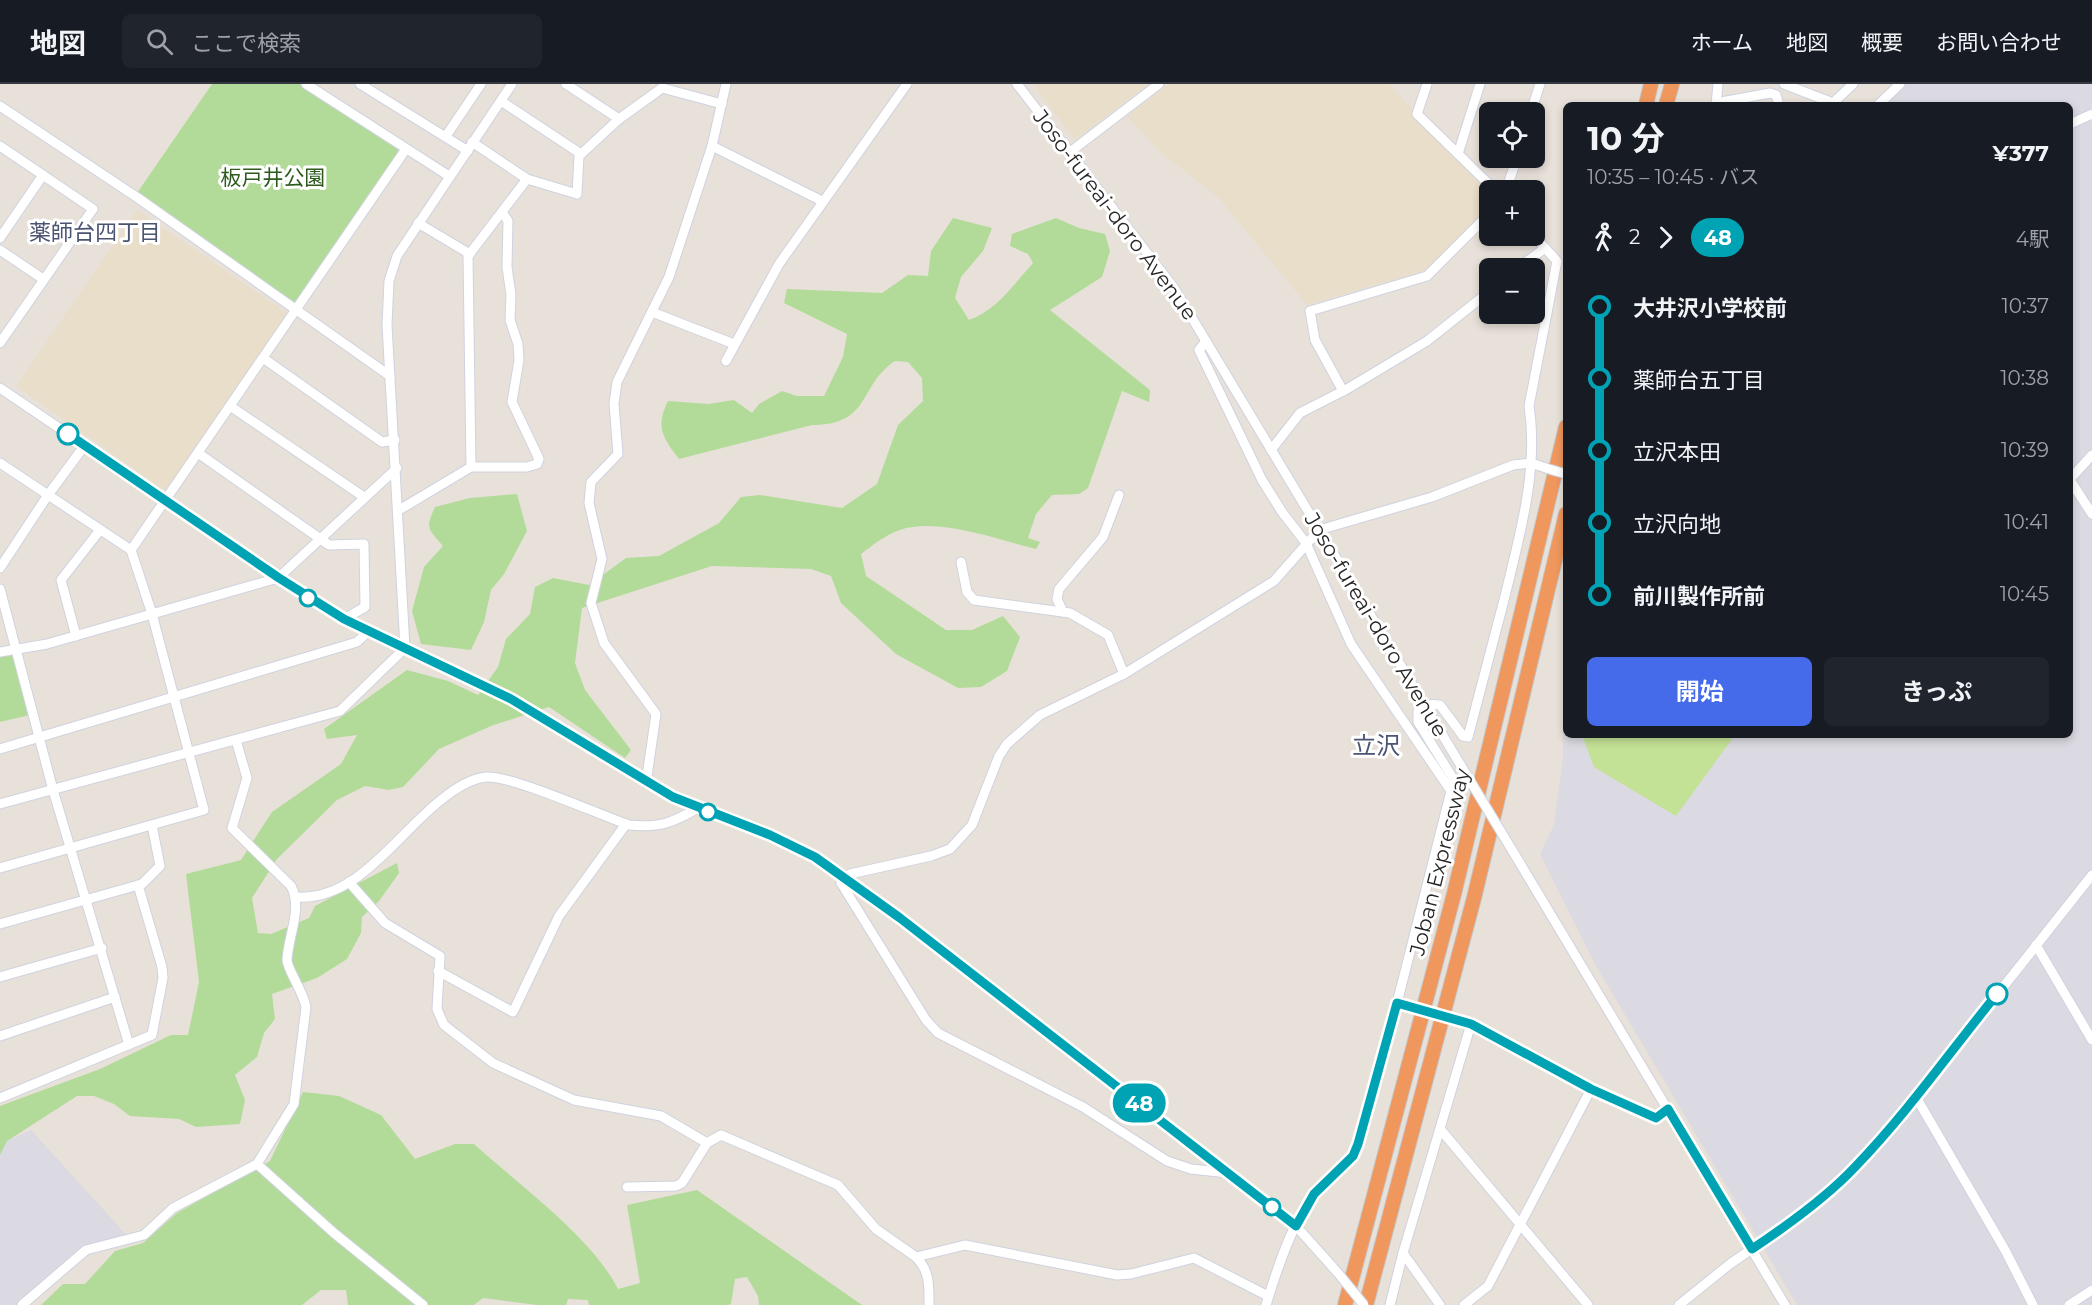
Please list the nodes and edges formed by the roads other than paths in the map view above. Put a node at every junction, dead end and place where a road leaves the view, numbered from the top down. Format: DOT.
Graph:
graph roads {
  1 [pos="306,84"];
  2 [pos="480,84"];
  3 [pos="512,84"];
  4 [pos="566,84"];
  5 [pos="726,84"];
  6 [pos="907,84"];
  7 [pos="1017,84"];
  8 [pos="1159,84"];
  9 [pos="1427,84"];
  10 [pos="1480,84"];
  11 [pos="1540,84"];
  12 [pos="1652,84"];
  13 [pos="1671,84"];
  14 [pos="1718,84"];
  15 [pos="1784,84"];
  16 [pos="1853,84"];
  17 [pos="1900,84"];
  18 [pos="363,85"];
  19 [pos="659,86"];
  20 [pos="501,101"];
  21 [pos="1534,102"];
  22 [pos="1647,102"];
  23 [pos="1667,102"];
  24 [pos="1716,102"];
  25 [pos="1726,102"];
  26 [pos="1778,102"];
  27 [pos="1830,102"];
  28 [pos="1834,102"];
  29 [pos="1881,102"];
  30 [pos="722,105"];
  31 [pos="0,106"];
  32 [pos="2092,114"];
  33 [pos="619,119"];
  34 [pos="2073,123"];
  35 [pos="446,136"];
  36 [pos="0,146"];
  37 [pos="712,146"];
  38 [pos="470,147"];
  39 [pos="406,149"];
  40 [pos="1070,152"];
  41 [pos="581,154"];
  42 [pos="1458,154"];
  43 [pos="43,175"];
  44 [pos="449,176"];
  45 [pos="527,179"];
  46 [pos="1485,180"];
  47 [pos="822,201"];
  48 [pos="502,212"];
  49 [pos="418,224"];
  50 [pos="1479,224"];
  51 [pos="0,238"];
  52 [pos="1545,248"];
  53 [pos="0,250"];
  54 [pos="470,254"];
  55 [pos="1532,258"];
  56 [pos="43,279"];
  57 [pos="1479,300"];
  58 [pos="296,311"];
  59 [pos="652,312"];
  60 [pos="1206,341"];
  61 [pos="0,343"];
  62 [pos="734,344"];
  63 [pos="264,358"];
  64 [pos="726,362"];
  65 [pos="390,376"];
  66 [pos="0,388"];
  67 [pos="1343,391"];
  68 [pos="231,406"];
  69 [pos="395,440"];
  70 [pos="1563,440"];
  71 [pos="85,445"];
  72 [pos="1271,450"];
  73 [pos="198,453"];
  74 [pos="2092,455"];
  75 [pos="0,463"];
  76 [pos="1531,463"];
  77 [pos="471,467"];
  78 [pos="397,468"];
  79 [pos="1563,473"];
  80 [pos="2073,477"];
  81 [pos="2073,485"];
  82 [pos="48,495"];
  83 [pos="1119,495"];
  84 [pos="364,497"];
  85 [pos="165,501"];
  86 [pos="399,510"];
  87 [pos="2092,514"];
  88 [pos="1563,527"];
  89 [pos="100,530"];
  90 [pos="1319,530"];
  91 [pos="322,540"];
  92 [pos="1306,543"];
  93 [pos="131,550"];
  94 [pos="961,562"];
  95 [pos="0,568"];
  96 [pos="279,578"];
  97 [pos="0,589"];
  98 [pos="1063,612"];
  99 [pos="152,614"];
  100 [pos="344,619"];
  101 [pos="369,632"];
  102 [pos="76,636"];
  103 [pos="405,648"];
  104 [pos="17,649"];
  105 [pos="0,652"];
  106 [pos="1124,674"];
  107 [pos="174,698"];
  108 [pos="1424,704"];
  109 [pos="40,737"];
  110 [pos="236,740"];
  111 [pos="0,749"];
  112 [pos="190,752"];
  113 [pos="646,783"];
  114 [pos="53,790"];
  115 [pos="1451,791"];
  116 [pos="0,804"];
  117 [pos="698,808"];
  118 [pos="626,824"];
  119 [pos="152,825"];
  120 [pos="70,848"];
  121 [pos="0,868"];
  122 [pos="2092,875"];
  123 [pos="845,879"];
  124 [pos="349,882"];
  125 [pos="138,885"];
  126 [pos="297,897"];
  127 [pos="87,899"];
  128 [pos="0,924"];
  129 [pos="2036,945"];
  130 [pos="102,948"];
  131 [pos="438,971"];
  132 [pos="0,977"];
  133 [pos="116,997"];
  134 [pos="1399,1004"];
  135 [pos="1471,1024"];
  136 [pos="0,1036"];
  137 [pos="2092,1040"];
  138 [pos="129,1045"];
  139 [pos="1591,1089"];
  140 [pos="1916,1097"];
  141 [pos="0,1098"];
  142 [pos="1668,1109"];
  143 [pos="1441,1130"];
  144 [pos="707,1143"];
  145 [pos="257,1164"];
  146 [pos="1228,1173"];
  147 [pos="627,1187"];
  148 [pos="1296,1226"];
  149 [pos="1521,1226"];
  150 [pos="1752,1249"];
  151 [pos="1403,1253"];
  152 [pos="916,1257"];
  153 [pos="2092,1290"];
  154 [pos="1267,1301"];
  155 [pos="22,1305"];
  156 [pos="423,1305"];
  157 [pos="929,1305"];
  158 [pos="1345,1305"];
  159 [pos="1365,1305"];
  160 [pos="1390,1305"];
  161 [pos="1440,1305"];
  162 [pos="1464,1305"];
  163 [pos="1588,1305"];
  164 [pos="1680,1305"];
  165 [pos="1785,1305"];
  166 [pos="2033,1305"];
  167 [pos="2069,1305"];
  1 -- 39 [label="street"];
  2 -- 35 [label="street"];
  3 -- 20 [label="street"];
  4 -- 33 [label="street"];
  5 -- 30 [label="street"];
  6 -- 47 [label="street"];
  7 -- 40 [label="street, Joso-fureai-doro Avenue"];
  8 -- 40 [label="street"];
  9 -- 42 [label="street"];
  10 -- 42 [label="street"];
  11 -- 21 [label="street"];
  12 -- 22 [label="highway"];
  13 -- 23 [label="highway"];
  14 -- 24 [label="street"];
  15 -- 27 [label="street"];
  16 -- 28 [label="street"];
  17 -- 29 [label="street"];
  18 -- 35 [label="street"];
  19 -- 30 [label="street"];
  19 -- 33 [label="street"];
  20 -- 38 [label="street"];
  20 -- 41 [label="street"];
  25 -- 26 [label="street"];
  30 -- 37 [label="street"];
  31 -- 58 [label="street"];
  32 -- 34 [label="street"];
  33 -- 41 [label="street"];
  35 -- 38 [label="street"];
  36 -- 43 [label="street"];
  37 -- 47 [label="street"];
  37 -- 59 [label="street"];
  38 -- 44 [label="street"];
  38 -- 45 [label="street"];
  39 -- 44 [label="street"];
  39 -- 58 [label="street"];
  40 -- 60 [label="street, Joso-fureai-doro Avenue"];
  41 -- 45 [label="street"];
  42 -- 46 [label="street"];
  43 -- 51 [label="street"];
  43 -- 56 [label="street"];
  44 -- 49 [label="street"];
  45 -- 48 [label="street"];
  47 -- 62 [label="street"];
  48 -- 54 [label="street"];
  48 -- 77 [label="street"];
  49 -- 54 [label="street"];
  49 -- 65 [label="street"];
  50 -- 67 [label="street"];
  52 -- 55 [label="street"];
  52 -- 76 [label="street"];
  53 -- 56 [label="street"];
  54 -- 77 [label="street"];
  56 -- 61 [label="street"];
  57 -- 67 [label="street"];
  58 -- 63 [label="street"];
  58 -- 65 [label="street"];
  59 -- 62 [label="street"];
  59 -- 113 [label="street"];
  60 -- 72 [label="street, Joso-fureai-doro Avenue"];
  60 -- 92 [label="street"];
  62 -- 64 [label="street"];
  63 -- 68 [label="street"];
  63 -- 69 [label="street"];
  65 -- 69 [label="street"];
  66 -- 71 [label="street"];
  67 -- 72 [label="street"];
  68 -- 73 [label="street"];
  68 -- 84 [label="street"];
  69 -- 78 [label="street"];
  70 -- 158 [label="highway, Joban Expressway"];
  71 -- 82 [label="street"];
  71 -- 85 [label="street"];
  72 -- 90 [label="street, Joso-fureai-doro Avenue"];
  73 -- 85 [label="street"];
  73 -- 91 [label="street"];
  74 -- 80 [label="street"];
  75 -- 82 [label="street"];
  76 -- 79 [label="street, bridge"];
  76 -- 90 [label="street"];
  76 -- 108 [label="street"];
  77 -- 86 [label="street"];
  78 -- 84 [label="street"];
  78 -- 86 [label="street"];
  81 -- 87 [label="street"];
  82 -- 89 [label="street"];
  82 -- 95 [label="street"];
  83 -- 98 [label="street"];
  84 -- 91 [label="street"];
  85 -- 93 [label="street"];
  85 -- 96 [label="street"];
  86 -- 103 [label="street"];
  88 -- 159 [label="highway, Joban Expressway"];
  89 -- 93 [label="street"];
  89 -- 102 [label="street"];
  90 -- 92 [label="street"];
  90 -- 108 [label="street, Joso-fureai-doro Avenue"];
  91 -- 96 [label="street"];
  91 -- 100 [label="street"];
  92 -- 106 [label="street"];
  92 -- 115 [label="street"];
  93 -- 99 [label="street"];
  94 -- 98 [label="street"];
  96 -- 99 [label="street"];
  96 -- 100 [label="street"];
  97 -- 104 [label="street"];
  98 -- 106 [label="street"];
  99 -- 102 [label="street"];
  99 -- 107 [label="street"];
  100 -- 101 [label="street"];
  101 -- 103 [label="street"];
  101 -- 107 [label="street"];
  102 -- 104 [label="street"];
  103 -- 110 [label="street"];
  103 -- 113 [label="street"];
  104 -- 105 [label="street"];
  104 -- 109 [label="street"];
  106 -- 123 [label="street"];
  107 -- 109 [label="street"];
  107 -- 112 [label="street"];
  108 -- 115 [label="street"];
  108 -- 142 [label="street, Joso-fureai-doro Avenue, bridge"];
  109 -- 111 [label="street"];
  109 -- 114 [label="street"];
  110 -- 112 [label="street"];
  110 -- 126 [label="street"];
  112 -- 114 [label="street"];
  112 -- 119 [label="street"];
  113 -- 117 [label="street"];
  114 -- 116 [label="street"];
  114 -- 120 [label="street"];
  115 -- 134 [label="street"];
  117 -- 118 [label="street"];
  117 -- 123 [label="street"];
  118 -- 124 [label="street"];
  118 -- 131 [label="street"];
  119 -- 120 [label="street"];
  119 -- 125 [label="street"];
  120 -- 121 [label="street"];
  120 -- 127 [label="street"];
  122 -- 129 [label="street"];
  123 -- 146 [label="street"];
  123 -- 146 [label="street"];
  124 -- 126 [label="street"];
  124 -- 131 [label="street"];
  125 -- 127 [label="street"];
  125 -- 138 [label="street"];
  126 -- 145 [label="street"];
  127 -- 128 [label="street"];
  127 -- 130 [label="street"];
  129 -- 137 [label="street"];
  129 -- 140 [label="street"];
  130 -- 132 [label="street"];
  130 -- 133 [label="street"];
  131 -- 144 [label="street"];
  133 -- 136 [label="street"];
  133 -- 138 [label="street"];
  134 -- 135 [label="street, bridge"];
  134 -- 148 [label="street"];
  135 -- 139 [label="street"];
  135 -- 143 [label="street"];
  138 -- 141 [label="street"];
  139 -- 142 [label="street"];
  139 -- 149 [label="street"];
  140 -- 150 [label="street"];
  140 -- 166 [label="street"];
  142 -- 150 [label="street, Joso-fureai-doro Avenue"];
  143 -- 149 [label="street"];
  143 -- 151 [label="street"];
  144 -- 147 [label="street"];
  144 -- 152 [label="street"];
  145 -- 155 [label="street"];
  145 -- 156 [label="street"];
  146 -- 148 [label="street"];
  148 -- 154 [label="street"];
  148 -- 159 [label="street, bridge"];
  149 -- 162 [label="street"];
  149 -- 163 [label="street"];
  150 -- 164 [label="street"];
  150 -- 165 [label="street, Joso-fureai-doro Avenue"];
  151 -- 160 [label="street"];
  151 -- 161 [label="street"];
  152 -- 154 [label="street"];
  152 -- 157 [label="street"];
  153 -- 167 [label="street"];
}
